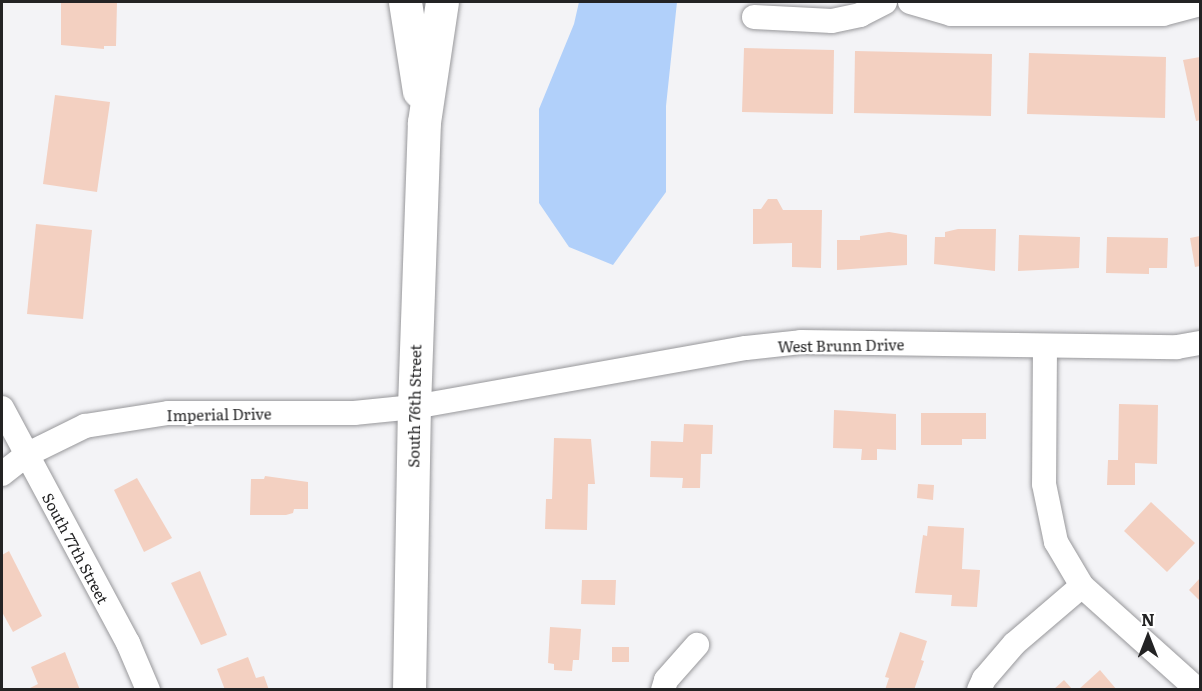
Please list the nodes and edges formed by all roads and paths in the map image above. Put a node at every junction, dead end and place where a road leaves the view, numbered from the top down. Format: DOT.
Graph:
graph roads {
  1 [pos="405,2"];
  2 [pos="442,2"];
  3 [pos="885,2"];
  4 [pos="910,2"];
  5 [pos="1200,4"];
  6 [pos="1162,8"];
  7 [pos="754,17"];
  8 [pos="424,122"];
  9 [pos="1200,343"];
  10 [pos="1045,346"];
  11 [pos="414,407"];
  12 [pos="2,408"];
  13 [pos="26,455"];
  14 [pos="2,474"];
  15 [pos="1082,586"];
  16 [pos="697,645"];
  17 [pos="148,690"];
  18 [pos="409,690"];
  19 [pos="663,690"];
  20 [pos="979,690"];
  21 [pos="1198,690"];
  1 -- 8 [label="main road, South 76th Street"];
  2 -- 8 [label="main road, South 76th Street"];
  3 -- 7 [label="street"];
  4 -- 6 [label="street"];
  5 -- 6 [label="street"];
  8 -- 11 [label="main road, South 76th Street"];
  9 -- 10 [label="street, West Brunn Drive"];
  10 -- 11 [label="street, West Brunn Drive"];
  10 -- 15 [label="street"];
  11 -- 13 [label="street, Imperial Drive"];
  11 -- 18 [label="main road, South 76th Street"];
  12 -- 13 [label="street, South 77th Street"];
  13 -- 14 [label="street, Imperial Drive"];
  13 -- 17 [label="street, South 77th Street"];
  15 -- 20 [label="street"];
  15 -- 21 [label="street"];
  16 -- 19 [label="street"];
}
